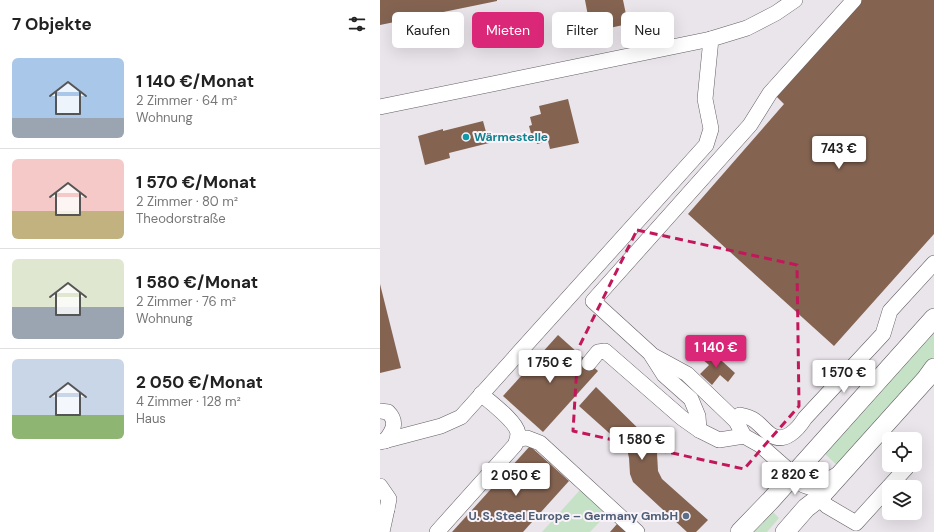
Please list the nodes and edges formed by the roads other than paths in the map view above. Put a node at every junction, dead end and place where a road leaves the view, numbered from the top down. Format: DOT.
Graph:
graph roads {
  1 [pos="795,0"];
  2 [pos="854,0"];
  3 [pos="710,39"];
  4 [pos="380,107"];
  5 [pos="934,263"];
  6 [pos="934,318"];
  7 [pos="650,353"];
  8 [pos="589,363"];
  9 [pos="934,368"];
  10 [pos="481,394"];
  11 [pos="380,411"];
  12 [pos="736,421"];
  13 [pos="699,430"];
  14 [pos="744,436"];
  15 [pos="518,439"];
  16 [pos="381,442"];
  17 [pos="815,451"];
  18 [pos="902,472"];
  19 [pos="794,474"];
  20 [pos="380,486"];
  21 [pos="815,492"];
  22 [pos="384,513"];
  23 [pos="790,526"];
  24 [pos="382,532"];
  25 [pos="437,532"];
  26 [pos="638,532"];
  27 [pos="740,532"];
  1 -- 3 [label="lane"];
  2 -- 7 [label="lane"];
  3 -- 4 [label="lane"];
  3 -- 10 [label="lane"];
  5 -- 12 [label="lane"];
  6 -- 17 [label="main road"];
  7 -- 12 [label="lane"];
  7 -- 13 [label="lane"];
  8 -- 13 [label="lane"];
  9 -- 21 [label="main road"];
  10 -- 15 [label="lane"];
  10 -- 16 [label="lane"];
  11 -- 16 [label="lane"];
  12 -- 14 [label="lane"];
  13 -- 14 [label="lane"];
  14 -- 19 [label="lane"];
  15 -- 25 [label="lane"];
  15 -- 26 [label="lane"];
  17 -- 19 [label="main road"];
  17 -- 21 [label="main road"];
  18 -- 21 [label="lane"];
  19 -- 21 [label="main road"];
  19 -- 23 [label="main road"];
  19 -- 27 [label="main road"];
  20 -- 22 [label="lane"];
  21 -- 23 [label="main road"];
  22 -- 24 [label="lane"];
}
